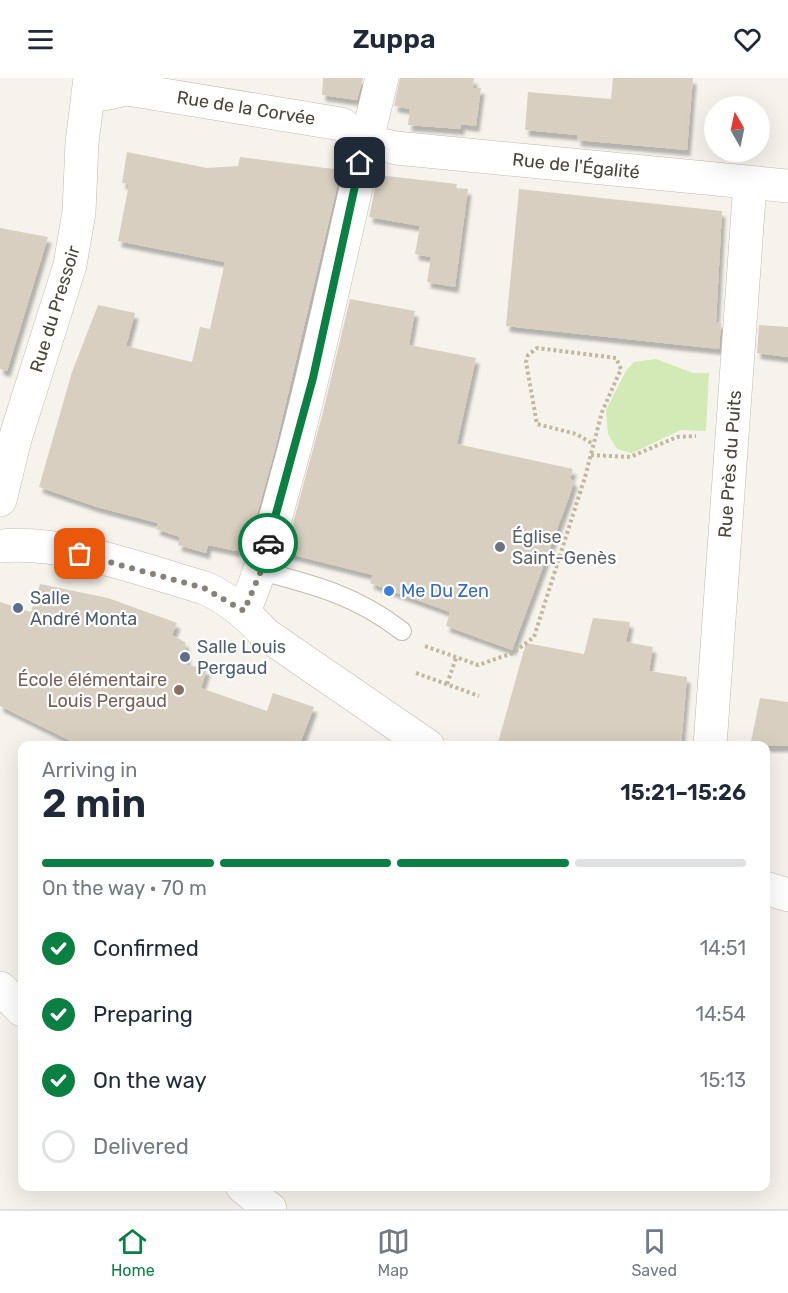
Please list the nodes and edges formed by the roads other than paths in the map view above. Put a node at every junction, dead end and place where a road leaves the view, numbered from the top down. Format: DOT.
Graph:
graph roads {
  1 [pos="382,78"];
  2 [pos="89,85"];
  3 [pos="365,141"];
  4 [pos="750,183"];
  5 [pos="788,186"];
  6 [pos="0,500"];
  7 [pos="0,546"];
  8 [pos="261,571"];
  9 [pos="244,611"];
  10 [pos="402,631"];
  11 [pos="421,741"];
  12 [pos="710,741"];
  13 [pos="770,890"];
  14 [pos="788,895"];
  15 [pos="0,988"];
  16 [pos="18,1006"];
  17 [pos="248,1191"];
  18 [pos="270,1209"];
  1 -- 3 [label="street"];
  2 -- 3 [label="street, Rue de la Corvée"];
  2 -- 6 [label="street, Rue du Pressoir"];
  3 -- 4 [label="street, Rue de l'Égalité"];
  3 -- 8 [label="street"];
  4 -- 5 [label="street, Rue de l'Égalité"];
  4 -- 12 [label="street, Rue Près du Puits"];
  7 -- 9 [label="street"];
  8 -- 9 [label="street"];
  8 -- 10 [label="lane"];
  9 -- 11 [label="street"];
  13 -- 14 [label="street"];
  15 -- 16 [label="street"];
  17 -- 18 [label="street"];
}
